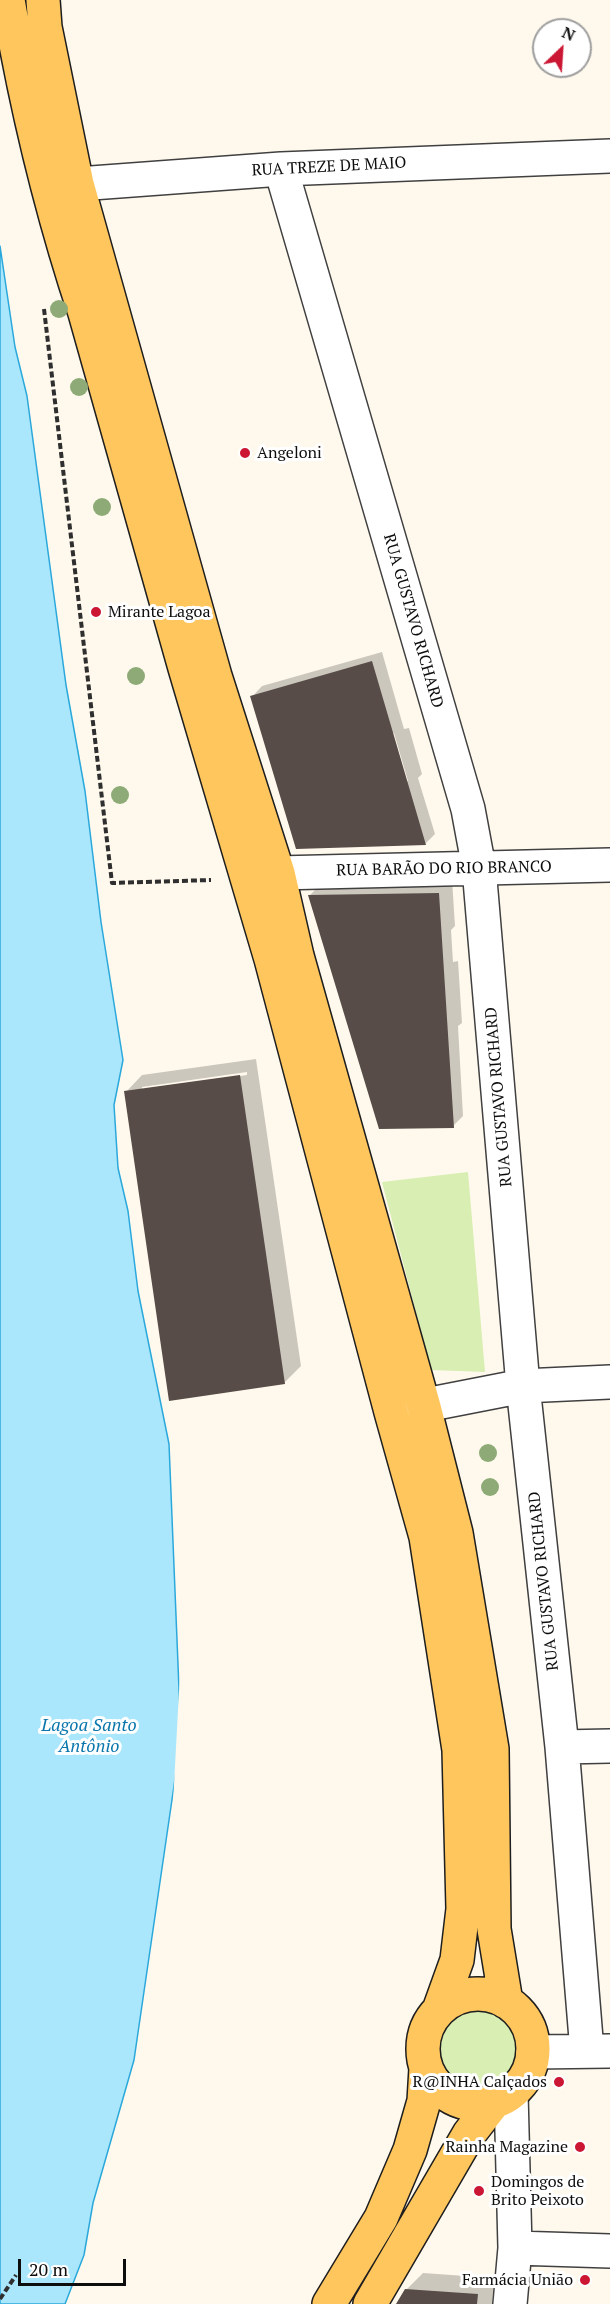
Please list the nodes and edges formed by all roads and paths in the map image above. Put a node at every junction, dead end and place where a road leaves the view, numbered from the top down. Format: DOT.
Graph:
graph roads {
  1 [pos="8,0"];
  2 [pos="43,0"];
  3 [pos="610,156"];
  4 [pos="281,169"];
  5 [pos="63,185"];
  6 [pos="43,300"];
  7 [pos="610,865"];
  8 [pos="479,868"];
  9 [pos="263,876"];
  10 [pos="347,1185"];
  11 [pos="610,1382"];
  12 [pos="523,1386"];
  13 [pos="424,1407"];
  14 [pos="391,1412"];
  15 [pos="610,1746"];
  16 [pos="562,1747"];
  17 [pos="506,2001"];
  18 [pos="439,2010"];
  19 [pos="598,2051"];
  20 [pos="533,2052"];
  21 [pos="426,2068"];
  22 [pos="502,2097"];
  23 [pos="515,2248"];
  24 [pos="610,2252"];
  25 [pos="16,2275"];
  26 [pos="0,2299"];
  27 [pos="329,2304"];
  28 [pos="370,2304"];
  29 [pos="510,2304"];
  1 -- 5 [label="main road"];
  2 -- 5 [label="main road"];
  3 -- 4 [label="street, RUA TREZE DE MAIO"];
  4 -- 5 [label="street, RUA TREZE DE MAIO"];
  4 -- 8 [label="street, RUA GUSTAVO RICHARD"];
  5 -- 9 [label="main road"];
  6 -- 9 [label="path"];
  7 -- 8 [label="street, RUA BARÃO DO RIO BRANCO"];
  8 -- 9 [label="street, RUA BARÃO DO RIO BRANCO"];
  8 -- 12 [label="street, RUA GUSTAVO RICHARD"];
  9 -- 10 [label="main road"];
  10 -- 13 [label="main road"];
  10 -- 14 [label="main road"];
  11 -- 12 [label="street"];
  12 -- 13 [label="street"];
  12 -- 16 [label="street, RUA GUSTAVO RICHARD"];
  13 -- 14 [label="street"];
  13 -- 17 [label="main road"];
  14 -- 18 [label="main road"];
  15 -- 16 [label="street"];
  16 -- 19 [label="street, RUA GUSTAVO RICHARD"];
  17 -- 18 [label="main road"];
  17 -- 20 [label="main road"];
  18 -- 21 [label="main road"];
  19 -- 20 [label="street"];
  20 -- 22 [label="main road"];
  21 -- 22 [label="main road"];
  21 -- 27 [label="main road"];
  22 -- 23 [label="street"];
  22 -- 28 [label="main road"];
  23 -- 24 [label="street"];
  23 -- 29 [label="street"];
  25 -- 26 [label="path"];
}
